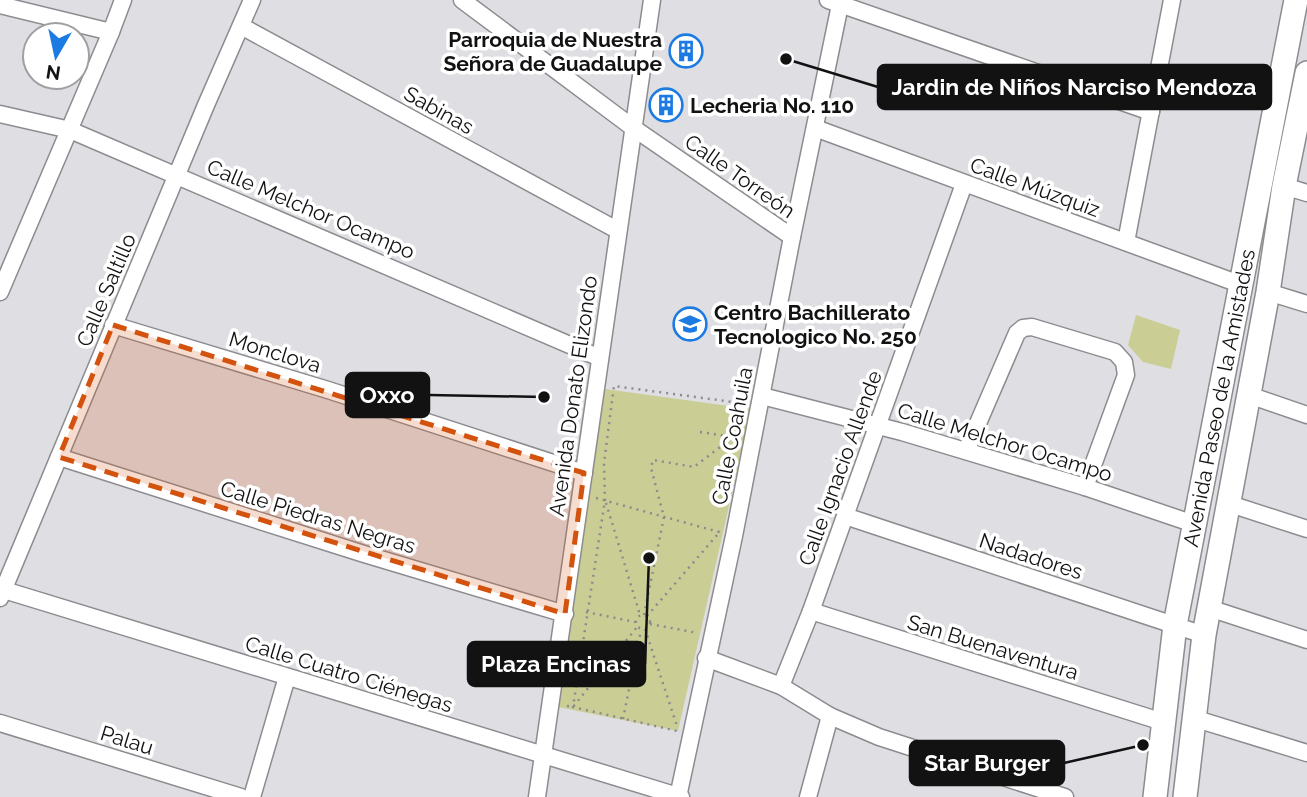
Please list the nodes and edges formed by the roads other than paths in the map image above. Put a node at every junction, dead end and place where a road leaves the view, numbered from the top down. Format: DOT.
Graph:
graph roads {
  1 [pos="123,0"];
  2 [pos="252,0"];
  3 [pos="463,0"];
  4 [pos="652,0"];
  5 [pos="1172,0"];
  6 [pos="1296,0"];
  7 [pos="836,2"];
  8 [pos="0,5"];
  9 [pos="241,26"];
  10 [pos="111,32"];
  11 [pos="1297,48"];
  12 [pos="1306,80"];
  13 [pos="1151,112"];
  14 [pos="0,114"];
  15 [pos="632,127"];
  16 [pos="815,128"];
  17 [pos="70,130"];
  18 [pos="177,174"];
  19 [pos="964,184"];
  20 [pos="1284,186"];
  21 [pos="1307,193"];
  22 [pos="617,230"];
  23 [pos="792,237"];
  24 [pos="1126,242"];
  25 [pos="1250,243"];
  26 [pos="1275,246"];
  27 [pos="1241,285"];
  28 [pos="0,292"];
  29 [pos="1268,292"];
  30 [pos="1307,304"];
  31 [pos="113,325"];
  32 [pos="600,358"];
  33 [pos="1249,395"];
  34 [pos="762,396"];
  35 [pos="1307,415"];
  36 [pos="878,427"];
  37 [pos="1211,433"];
  38 [pos="1239,442"];
  39 [pos="966,451"];
  40 [pos="59,457"];
  41 [pos="584,473"];
  42 [pos="1085,487"];
  43 [pos="1227,503"];
  44 [pos="845,516"];
  45 [pos="1194,523"];
  46 [pos="1307,529"];
  47 [pos="2,594"];
  48 [pos="1209,608"];
  49 [pos="811,611"];
  50 [pos="565,614"];
  51 [pos="1175,625"];
  52 [pos="1204,635"];
  53 [pos="1307,640"];
  54 [pos="706,658"];
  55 [pos="287,677"];
  56 [pos="781,686"];
  57 [pos="830,716"];
  58 [pos="1193,718"];
  59 [pos="1163,722"];
  60 [pos="0,723"];
  61 [pos="1307,753"];
  62 [pos="543,755"];
  63 [pos="241,797"];
  64 [pos="252,797"];
  65 [pos="537,797"];
  66 [pos="679,797"];
  67 [pos="807,797"];
  68 [pos="1065,797"];
  69 [pos="1155,797"];
  70 [pos="1185,797"];
  1 -- 10 [label="street"];
  2 -- 9 [label="street, Calle Saltillo"];
  3 -- 15 [label="street, Calle Torreón"];
  4 -- 15 [label="street, Avenida Donato Elizondo"];
  5 -- 13 [label="street"];
  6 -- 11 [label="street, Avenida Paseo de la Amistades"];
  7 -- 13 [label="street"];
  7 -- 16 [label="street, Calle Coahuila"];
  8 -- 10 [label="street"];
  9 -- 18 [label="street, Calle Saltillo"];
  9 -- 22 [label="street, Sabinas"];
  10 -- 17 [label="street"];
  11 -- 25 [label="street, Avenida Paseo de la Amistades"];
  12 -- 20 [label="street, Avenida Paseo de la Amistades"];
  13 -- 24 [label="street"];
  14 -- 17 [label="street, Calle Melchor Ocampo"];
  15 -- 22 [label="street, Avenida Donato Elizondo"];
  15 -- 23 [label="street, Calle Torreón"];
  16 -- 19 [label="street, Calle Múzquiz"];
  16 -- 23 [label="street, Calle Coahuila"];
  17 -- 18 [label="street, Calle Melchor Ocampo"];
  17 -- 28 [label="street"];
  18 -- 31 [label="street, Calle Saltillo"];
  18 -- 32 [label="street, Calle Melchor Ocampo"];
  19 -- 24 [label="street, Calle Múzquiz"];
  19 -- 36 [label="street, Calle Ignacio Allende"];
  20 -- 21 [label="street"];
  20 -- 26 [label="street, Avenida Paseo de la Amistades"];
  22 -- 32 [label="street, Avenida Donato Elizondo"];
  23 -- 34 [label="street, Calle Coahuila"];
  24 -- 27 [label="street, Calle Múzquiz"];
  25 -- 26 [label="street"];
  25 -- 27 [label="street, Avenida Paseo de la Amistades"];
  26 -- 29 [label="street, Avenida Paseo de la Amistades"];
  27 -- 37 [label="street, Avenida Paseo de la Amistades"];
  29 -- 30 [label="street"];
  29 -- 33 [label="street, Avenida Paseo de la Amistades"];
  31 -- 40 [label="street, Calle Saltillo"];
  31 -- 41 [label="street, Monclova"];
  32 -- 41 [label="street, Avenida Donato Elizondo"];
  33 -- 35 [label="street"];
  33 -- 38 [label="street, Avenida Paseo de la Amistades"];
  34 -- 36 [label="street, Calle Melchor Ocampo"];
  34 -- 54 [label="street, Calle Coahuila"];
  36 -- 39 [label="street, Calle Melchor Ocampo"];
  36 -- 44 [label="street, Calle Ignacio Allende"];
  37 -- 38 [label="street"];
  37 -- 45 [label="street, Avenida Paseo de la Amistades"];
  38 -- 43 [label="street, Avenida Paseo de la Amistades"];
  39 -- 42 [label="street, Calle Melchor Ocampo"];
  39 -- 42 [label="street"];
  40 -- 47 [label="street, Calle Saltillo"];
  40 -- 50 [label="street, Calle Piedras Negras"];
  41 -- 50 [label="street, Avenida Donato Elizondo"];
  42 -- 45 [label="street, Calle Melchor Ocampo"];
  43 -- 46 [label="street"];
  43 -- 48 [label="street, Avenida Paseo de la Amistades"];
  44 -- 49 [label="street, Calle Ignacio Allende"];
  44 -- 51 [label="street, Nadadores"];
  45 -- 51 [label="street, Avenida Paseo de la Amistades"];
  47 -- 55 [label="street, Calle Cuatro Ciénegas"];
  48 -- 52 [label="street, Avenida Paseo de la Amistades"];
  48 -- 53 [label="street"];
  49 -- 56 [label="street, Calle Ignacio Allende"];
  49 -- 59 [label="street, San Buenaventura"];
  50 -- 62 [label="street, Avenida Donato Elizondo"];
  51 -- 52 [label="street, Nadadores"];
  51 -- 59 [label="street, Avenida Paseo de la Amistades"];
  52 -- 58 [label="street, Avenida Paseo de la Amistades"];
  54 -- 56 [label="street"];
  54 -- 66 [label="street, Calle Coahuila"];
  55 -- 62 [label="street, Calle Cuatro Ciénegas"];
  55 -- 64 [label="street"];
  56 -- 57 [label="street"];
  57 -- 67 [label="street"];
  57 -- 68 [label="street"];
  58 -- 61 [label="street"];
  58 -- 70 [label="street, Avenida Paseo de la Amistades"];
  59 -- 69 [label="street, Avenida Paseo de la Amistades"];
  60 -- 63 [label="street, Palau"];
  62 -- 65 [label="street, Avenida Donato Elizondo"];
  62 -- 66 [label="street, Calle Cuatro Ciénegas"];
}
